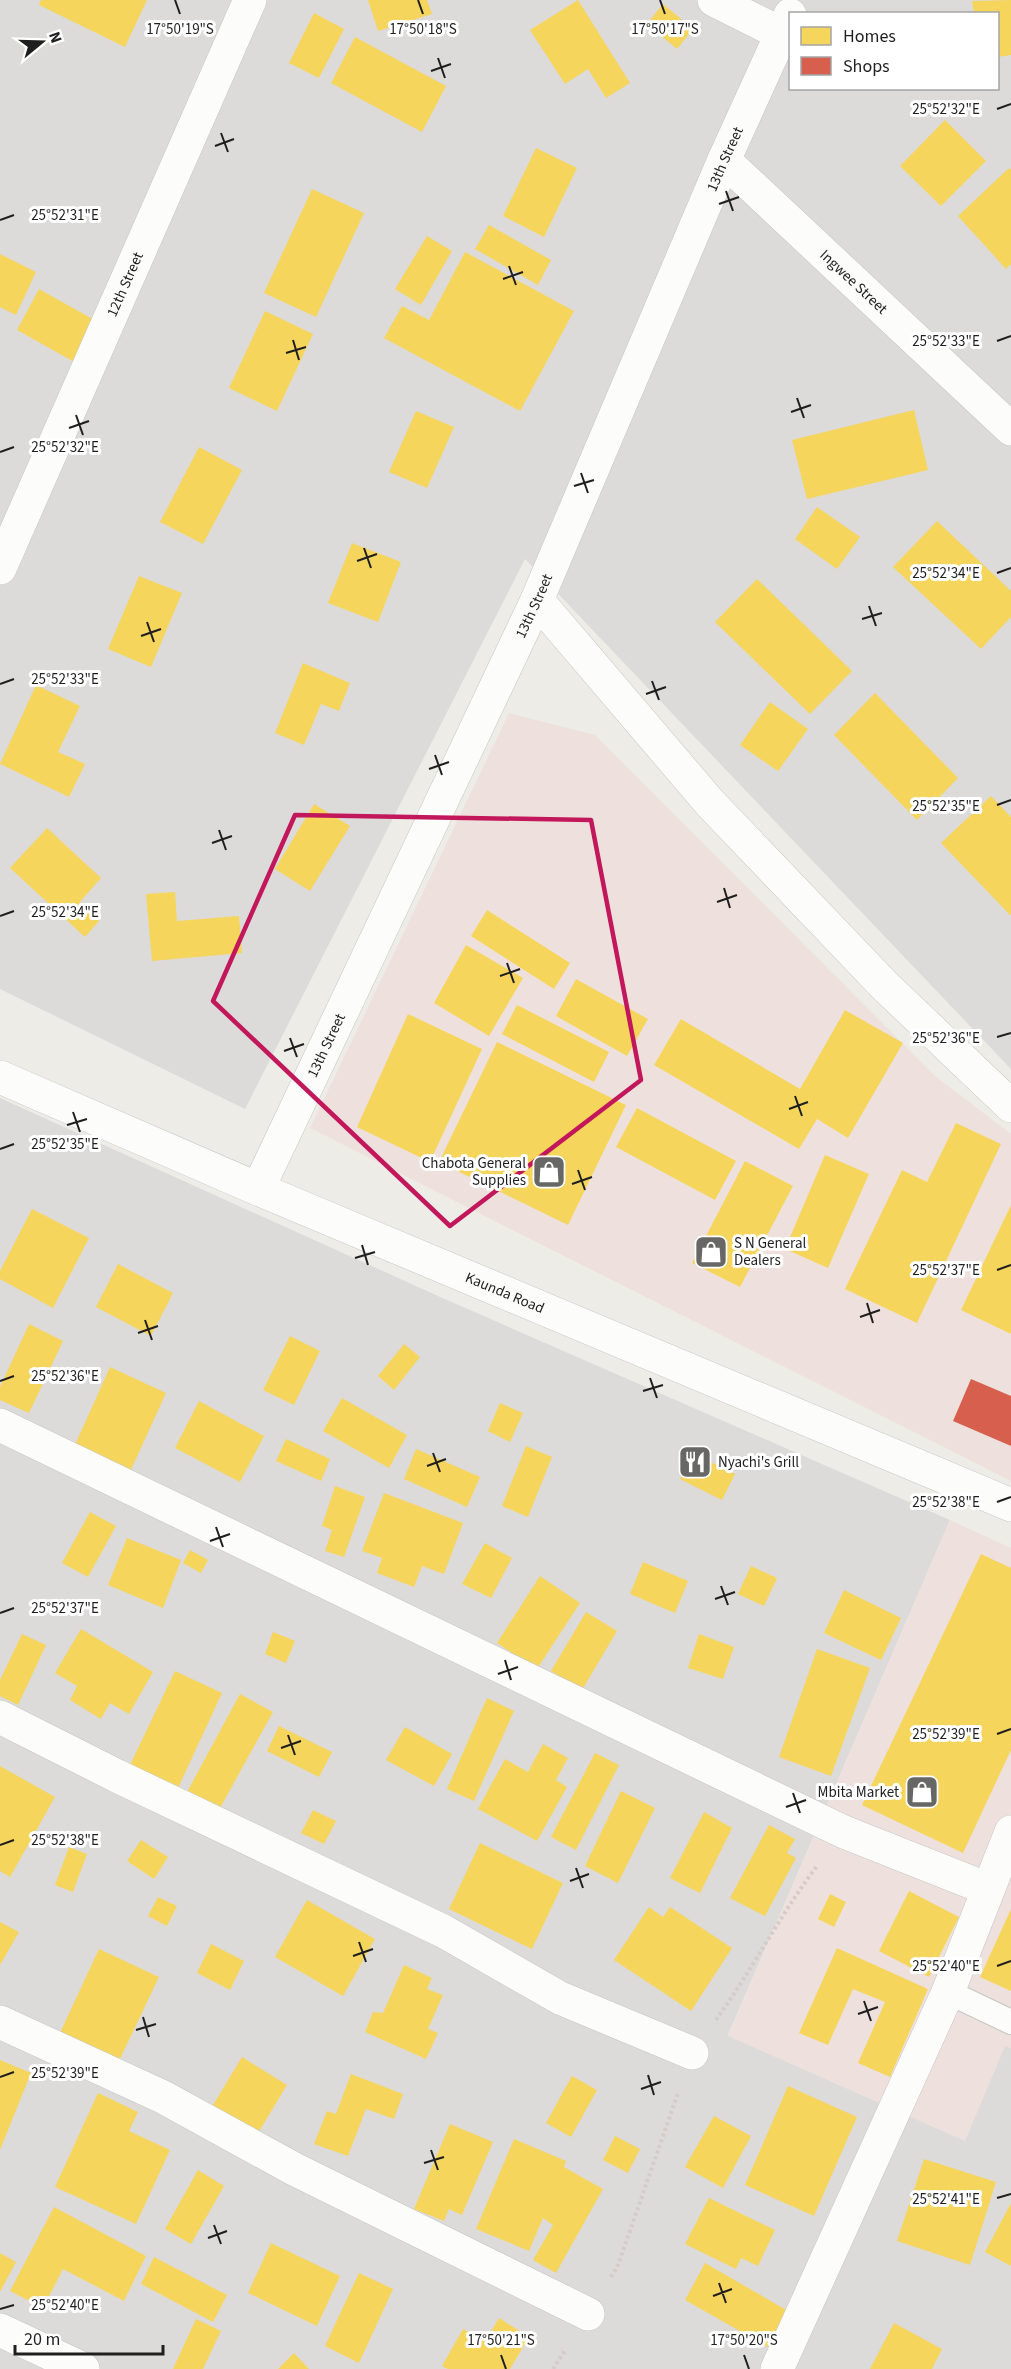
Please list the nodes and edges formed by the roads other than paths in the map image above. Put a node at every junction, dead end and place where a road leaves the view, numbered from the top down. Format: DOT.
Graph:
graph roads {
  1 [pos="250,0"];
  2 [pos="714,0"];
  3 [pos="788,21"];
  4 [pos="724,160"];
  5 [pos="1011,429"];
  6 [pos="0,568"];
  7 [pos="537,600"];
  8 [pos="0,1077"];
  9 [pos="1011,1106"];
  10 [pos="258,1189"];
  11 [pos="0,1425"];
  12 [pos="1011,1505"];
  13 [pos="0,1717"];
  14 [pos="1011,1832"];
  15 [pos="987,1889"];
  16 [pos="948,1992"];
  17 [pos="0,2022"];
  18 [pos="1011,2022"];
  19 [pos="692,2053"];
  20 [pos="588,2314"];
  21 [pos="0,2330"];
  22 [pos="83,2369"];
  23 [pos="777,2369"];
  1 -- 6 [label="street, 12th Street"];
  2 -- 3 [label="street"];
  3 -- 4 [label="street, 13th Street"];
  4 -- 5 [label="street, Ingwee Street"];
  4 -- 7 [label="street, 13th Street"];
  7 -- 9 [label="street"];
  7 -- 10 [label="street, 13th Street"];
  8 -- 10 [label="street, Kaunda Road"];
  10 -- 12 [label="street, Kaunda Road"];
  11 -- 15 [label="street"];
  13 -- 19 [label="street"];
  14 -- 15 [label="street"];
  15 -- 16 [label="street"];
  16 -- 18 [label="lane"];
  16 -- 23 [label="street"];
  17 -- 20 [label="street"];
  21 -- 22 [label="street"];
}
